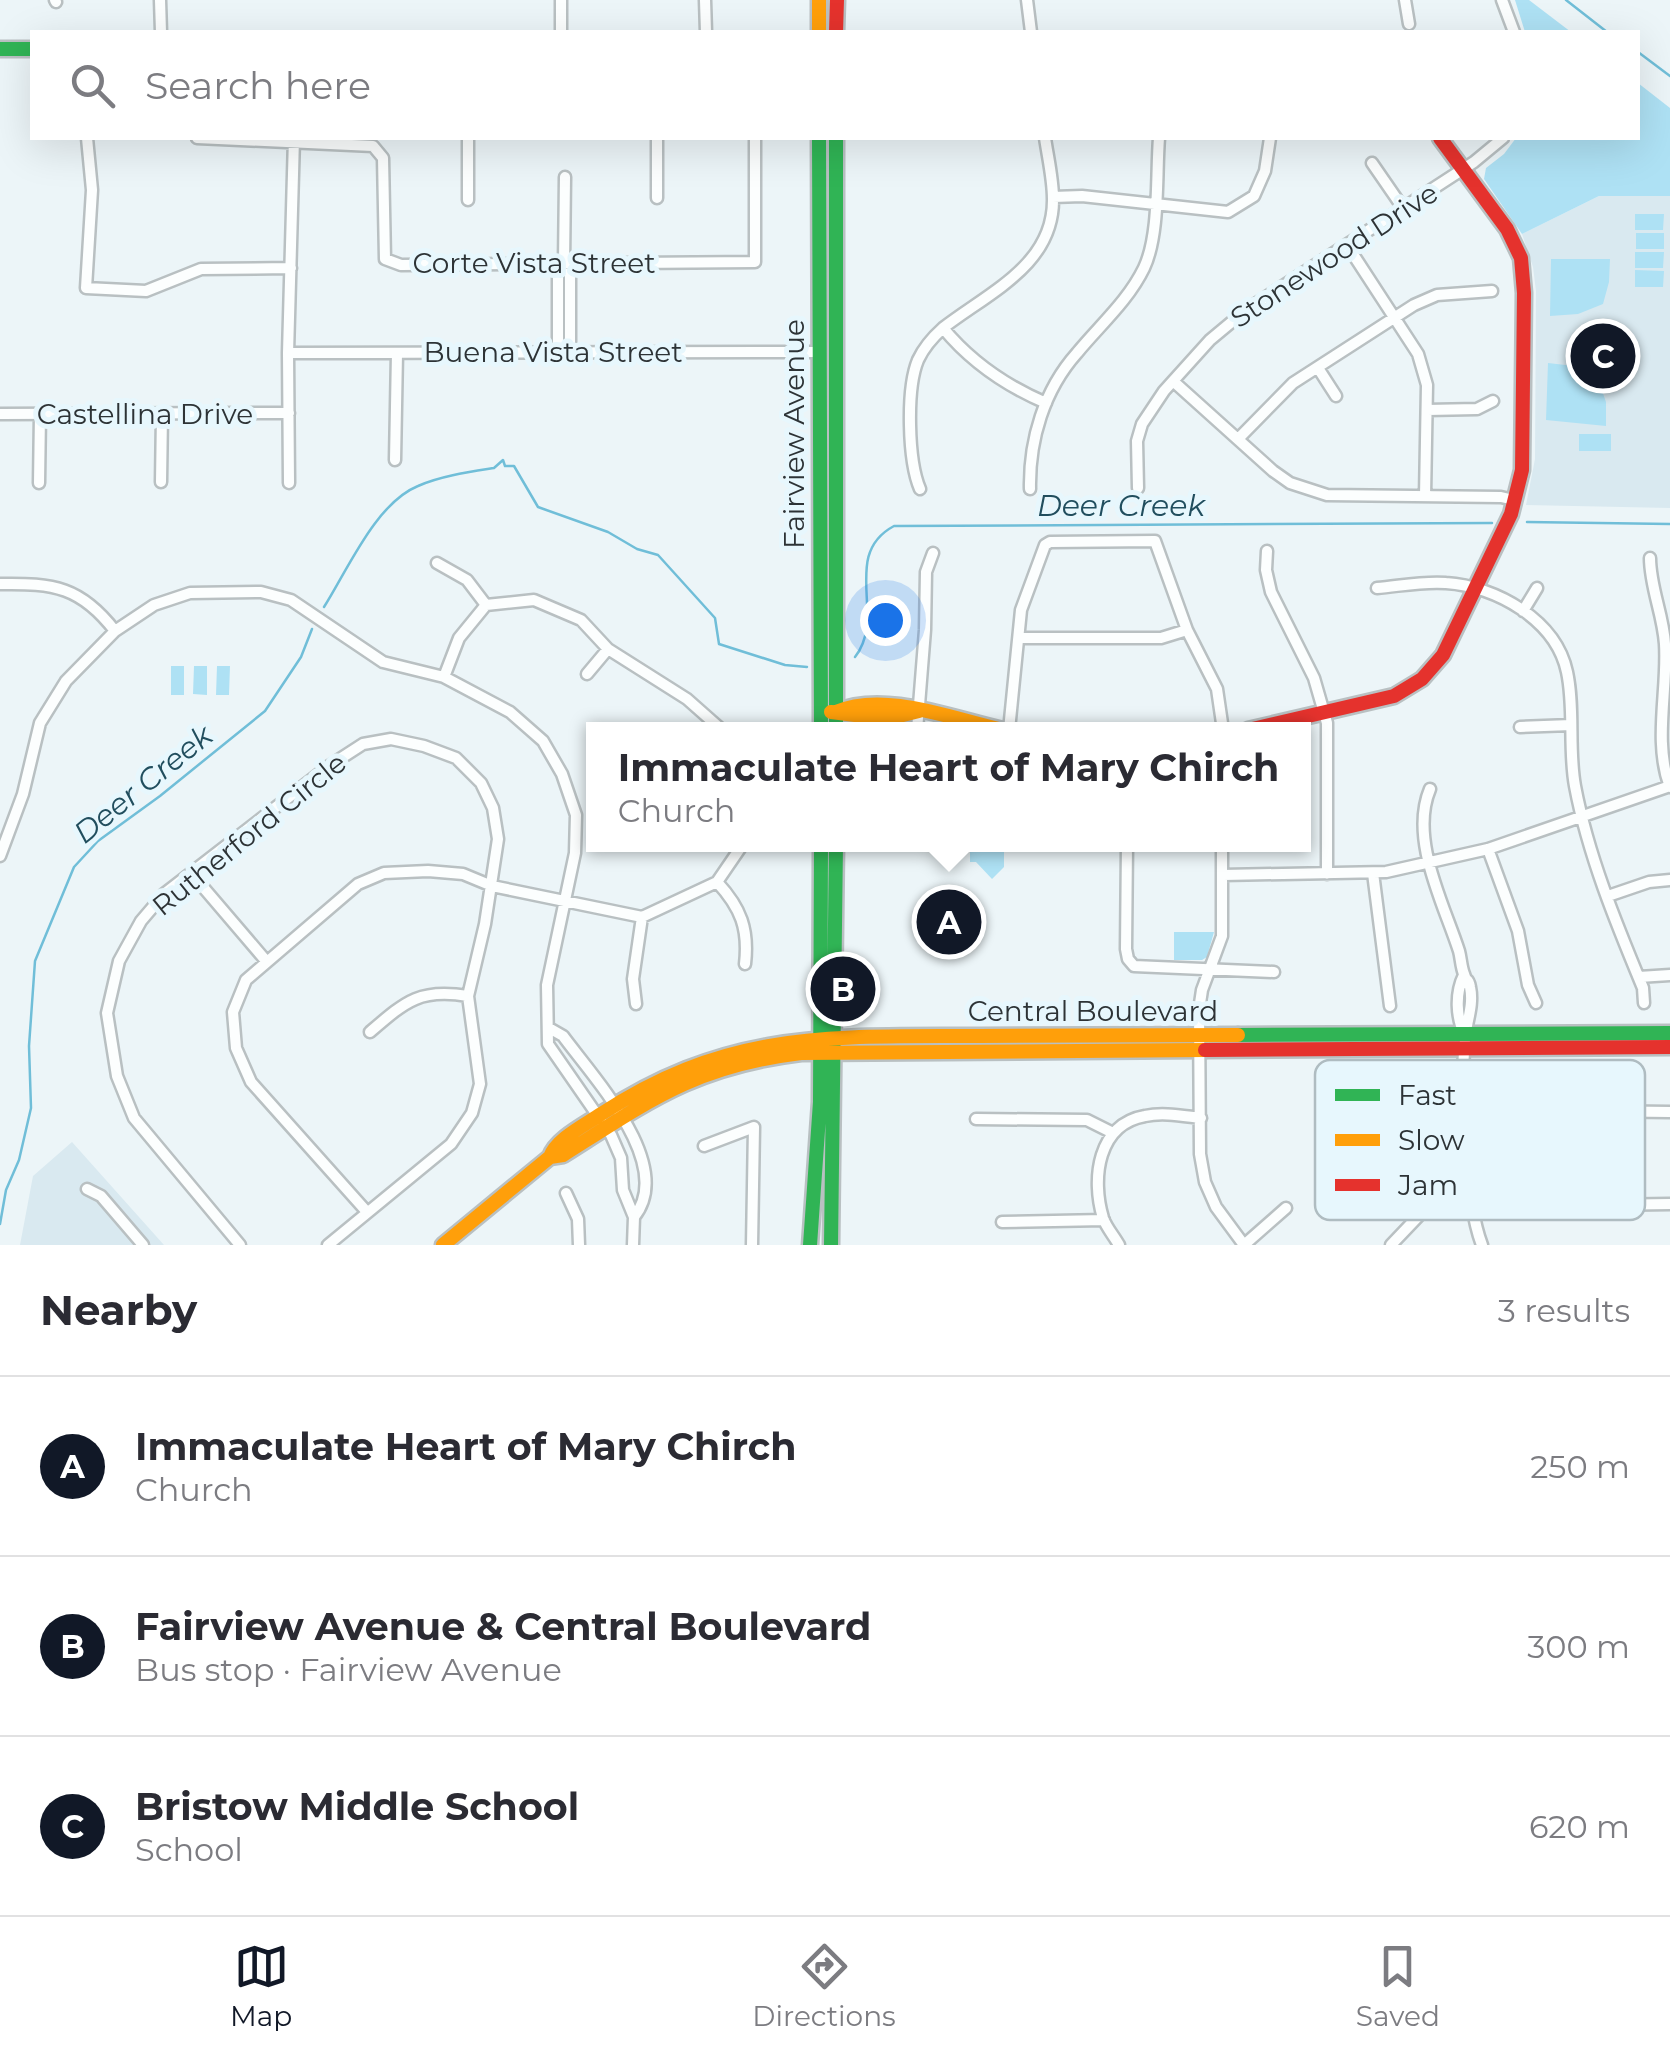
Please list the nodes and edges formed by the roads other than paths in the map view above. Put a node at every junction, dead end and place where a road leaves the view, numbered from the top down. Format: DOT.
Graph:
graph roads {
  1 [pos="160,0"];
  2 [pos="561,0"];
  3 [pos="704,0"];
  4 [pos="819,0"];
  5 [pos="836,0"];
  6 [pos="1027,0"];
  7 [pos="1405,0"];
  8 [pos="1502,0"];
  9 [pos="1408,24"];
  10 [pos="161,30"];
  11 [pos="561,30"];
  12 [pos="706,30"];
  13 [pos="819,30"];
  14 [pos="836,30"];
  15 [pos="1031,30"];
  16 [pos="1513,30"];
  17 [pos="0,49"];
  18 [pos="30,49"];
  19 [pos="87,140"];
  20 [pos="294,140"];
  21 [pos="305,140"];
  22 [pos="468,140"];
  23 [pos="658,140"];
  24 [pos="755,140"];
  25 [pos="819,140"];
  26 [pos="836,140"];
  27 [pos="1046,140"];
  28 [pos="1159,140"];
  29 [pos="1270,140"];
  30 [pos="1441,140"];
  31 [pos="1501,140"];
  32 [pos="1372,163"];
  33 [pos="1462,170"];
  34 [pos="565,177"];
  35 [pos="1054,197"];
  36 [pos="658,198"];
  37 [pos="468,200"];
  38 [pos="1154,205"];
  39 [pos="1403,208"];
  40 [pos="1347,245"];
  41 [pos="564,264"];
  42 [pos="291,268"];
  43 [pos="1492,291"];
  44 [pos="1394,318"];
  45 [pos="942,328"];
  46 [pos="564,352"];
  47 [pos="819,352"];
  48 [pos="288,353"];
  49 [pos="397,353"];
  50 [pos="1318,368"];
  51 [pos="1172,381"];
  52 [pos="1336,396"];
  53 [pos="1493,401"];
  54 [pos="1046,402"];
  55 [pos="1427,410"];
  56 [pos="289,413"];
  57 [pos="0,414"];
  58 [pos="40,414"];
  59 [pos="162,414"];
  60 [pos="1238,439"];
  61 [pos="394,460"];
  62 [pos="161,482"];
  63 [pos="289,482"];
  64 [pos="39,483"];
  65 [pos="1138,488"];
  66 [pos="920,489"];
  67 [pos="1030,489"];
  68 [pos="1425,496"];
  69 [pos="1514,500"];
  70 [pos="1267,551"];
  71 [pos="933,553"];
  72 [pos="1650,558"];
  73 [pos="436,563"];
  74 [pos="0,584"];
  75 [pos="1377,588"];
  76 [pos="1537,588"];
  77 [pos="1476,589"];
  78 [pos="486,605"];
  79 [pos="1523,611"];
  80 [pos="1187,630"];
  81 [pos="116,631"];
  82 [pos="1018,638"];
  83 [pos="608,649"];
  84 [pos="586,674"];
  85 [pos="444,677"];
  86 [pos="1667,706"];
  87 [pos="919,711"];
  88 [pos="828,712"];
  89 [pos="1324,713"];
  90 [pos="713,722"];
  91 [pos="824,722"];
  92 [pos="832,722"];
  93 [pos="918,722"];
  94 [pos="969,722"];
  95 [pos="1007,722"];
  96 [pos="1222,722"];
  97 [pos="1284,722"];
  98 [pos="1571,725"];
  99 [pos="1520,727"];
  100 [pos="1670,786"];
  101 [pos="1430,789"];
  102 [pos="1582,817"];
  103 [pos="1488,849"];
  104 [pos="738,852"];
  105 [pos="820,852"];
  106 [pos="836,852"];
  107 [pos="1127,852"];
  108 [pos="1222,852"];
  109 [pos="0,856"];
  110 [pos="1430,864"];
  111 [pos="191,873"];
  112 [pos="1327,874"];
  113 [pos="1373,874"];
  114 [pos="1223,875"];
  115 [pos="1670,880"];
  116 [pos="717,882"];
  117 [pos="492,886"];
  118 [pos="1608,896"];
  119 [pos="566,903"];
  120 [pos="642,918"];
  121 [pos="267,962"];
  122 [pos="745,964"];
  123 [pos="1210,970"];
  124 [pos="1274,972"];
  125 [pos="1670,975"];
  126 [pos="1639,977"];
  127 [pos="468,996"];
  128 [pos="1536,1003"];
  129 [pos="1644,1003"];
  130 [pos="636,1004"];
  131 [pos="1390,1006"];
  132 [pos="548,1028"];
  133 [pos="370,1032"];
  134 [pos="1670,1033"];
  135 [pos="1465,1042"];
  136 [pos="1199,1044"];
  137 [pos="828,1046"];
  138 [pos="1670,1047"];
  139 [pos="576,1053"];
  140 [pos="1465,1060"];
  141 [pos="560,1063"];
  142 [pos="590,1072"];
  143 [pos="574,1083"];
  144 [pos="618,1111"];
  145 [pos="1645,1112"];
  146 [pos="1670,1112"];
  147 [pos="1200,1118"];
  148 [pos="976,1120"];
  149 [pos="601,1122"];
  150 [pos="1111,1132"];
  151 [pos="704,1146"];
  152 [pos="644,1163"];
  153 [pos="622,1168"];
  154 [pos="88,1189"];
  155 [pos="624,1190"];
  156 [pos="646,1190"];
  157 [pos="566,1193"];
  158 [pos="1645,1204"];
  159 [pos="1670,1204"];
  160 [pos="1286,1208"];
  161 [pos="367,1212"];
  162 [pos="634,1217"];
  163 [pos="1104,1220"];
  164 [pos="1415,1220"];
  165 [pos="1476,1220"];
  166 [pos="1002,1222"];
  167 [pos="143,1245"];
  168 [pos="240,1245"];
  169 [pos="328,1245"];
  170 [pos="442,1245"];
  171 [pos="579,1245"];
  172 [pos="633,1245"];
  173 [pos="752,1245"];
  174 [pos="810,1245"];
  175 [pos="831,1245"];
  176 [pos="1119,1245"];
  177 [pos="1244,1245"];
  178 [pos="1391,1245"];
  179 [pos="1482,1245"];
  1 -- 10 [label="street"];
  2 -- 11 [label="street"];
  3 -- 12 [label="street"];
  4 -- 13 [label="street"];
  5 -- 14 [label="street"];
  6 -- 15 [label="street"];
  7 -- 9 [label="street"];
  8 -- 16 [label="street"];
  17 -- 18 [label="street"];
  19 -- 42 [label="street"];
  20 -- 42 [label="street"];
  21 -- 41 [label="street, Corte Vista Street"];
  22 -- 37 [label="street"];
  23 -- 36 [label="street"];
  24 -- 41 [label="street, Corte Vista Street"];
  25 -- 47 [label="street, Fairview Avenue"];
  26 -- 88 [label="street, Fairview Avenue"];
  27 -- 35 [label="street"];
  28 -- 38 [label="street"];
  29 -- 38 [label="street"];
  30 -- 33 [label="street"];
  31 -- 33 [label="street, Stonewood Drive"];
  32 -- 39 [label="street"];
  33 -- 39 [label="street, Stonewood Drive"];
  33 -- 69 [label="street"];
  34 -- 41 [label="street"];
  35 -- 38 [label="street"];
  35 -- 45 [label="street"];
  38 -- 54 [label="street"];
  39 -- 40 [label="street, Stonewood Drive"];
  40 -- 44 [label="street"];
  40 -- 51 [label="street, Stonewood Drive"];
  41 -- 46 [label="street"];
  42 -- 48 [label="street"];
  43 -- 44 [label="street"];
  44 -- 50 [label="street"];
  44 -- 55 [label="street"];
  45 -- 54 [label="street"];
  45 -- 66 [label="street"];
  46 -- 47 [label="street, Buena Vista Street"];
  46 -- 49 [label="street, Buena Vista Street"];
  47 -- 88 [label="street, Fairview Avenue"];
  48 -- 49 [label="street, Buena Vista Street"];
  48 -- 56 [label="street"];
  49 -- 61 [label="street"];
  50 -- 52 [label="street"];
  50 -- 60 [label="street"];
  51 -- 60 [label="street"];
  51 -- 65 [label="street, Stonewood Drive"];
  53 -- 55 [label="street"];
  54 -- 67 [label="street"];
  55 -- 68 [label="street"];
  56 -- 59 [label="street, Castellina Drive"];
  56 -- 63 [label="street"];
  57 -- 58 [label="street, Castellina Drive"];
  58 -- 59 [label="street, Castellina Drive"];
  58 -- 64 [label="street"];
  59 -- 62 [label="street"];
  60 -- 68 [label="street"];
  68 -- 69 [label="street"];
  69 -- 77 [label="street"];
  70 -- 89 [label="street"];
  71 -- 87 [label="street"];
  72 -- 86 [label="street"];
  73 -- 78 [label="street"];
  74 -- 81 [label="street"];
  75 -- 77 [label="street"];
  76 -- 79 [label="street"];
  77 -- 79 [label="street"];
  77 -- 89 [label="street"];
  78 -- 83 [label="street"];
  78 -- 85 [label="street"];
  79 -- 98 [label="street"];
  80 -- 82 [label="street"];
  80 -- 82 [label="street"];
  80 -- 96 [label="street"];
  81 -- 85 [label="street"];
  81 -- 109 [label="street"];
  82 -- 95 [label="street"];
  83 -- 84 [label="street"];
  83 -- 90 [label="street"];
  85 -- 119 [label="street"];
  86 -- 100 [label="street"];
  87 -- 88 [label="street"];
  87 -- 93 [label="street"];
  87 -- 94 [label="street"];
  88 -- 91 [label="street, Fairview Avenue"];
  88 -- 92 [label="street, Fairview Avenue"];
  89 -- 97 [label="street"];
  89 -- 112 [label="street"];
  98 -- 99 [label="street"];
  98 -- 102 [label="street"];
  100 -- 102 [label="street"];
  101 -- 110 [label="street"];
  102 -- 103 [label="street"];
  102 -- 118 [label="street"];
  103 -- 110 [label="street"];
  103 -- 128 [label="street"];
  104 -- 116 [label="street"];
  105 -- 137 [label="street"];
  106 -- 137 [label="street"];
  107 -- 123 [label="street"];
  108 -- 114 [label="street"];
  110 -- 113 [label="street"];
  110 -- 135 [label="street"];
  111 -- 117 [label="street, Rutherford Circle"];
  111 -- 121 [label="street"];
  111 -- 168 [label="street, Rutherford Circle"];
  112 -- 113 [label="street"];
  112 -- 114 [label="street"];
  113 -- 131 [label="street"];
  114 -- 123 [label="street"];
  115 -- 118 [label="street"];
  116 -- 120 [label="street"];
  116 -- 122 [label="street"];
  117 -- 119 [label="street"];
  117 -- 121 [label="street"];
  117 -- 127 [label="street, Rutherford Circle"];
  118 -- 126 [label="street"];
  119 -- 120 [label="street"];
  119 -- 132 [label="street"];
  120 -- 130 [label="street"];
  121 -- 161 [label="street"];
  123 -- 124 [label="street"];
  123 -- 136 [label="street"];
  125 -- 126 [label="street"];
  126 -- 129 [label="street"];
  127 -- 133 [label="street"];
  127 -- 161 [label="street, Rutherford Circle"];
  132 -- 139 [label="street"];
  132 -- 141 [label="street"];
  134 -- 135 [label="street, Central Boulevard"];
  135 -- 136 [label="street, Central Boulevard"];
  135 -- 138 [label="street, Central Boulevard"];
  135 -- 140 [label="street"];
  136 -- 137 [label="street, Central Boulevard"];
  136 -- 147 [label="street"];
  137 -- 144 [label="street, Central Boulevard"];
  137 -- 174 [label="street"];
  137 -- 175 [label="street"];
  139 -- 141 [label="street"];
  139 -- 142 [label="street"];
  141 -- 143 [label="street"];
  142 -- 143 [label="street"];
  142 -- 144 [label="street"];
  143 -- 149 [label="street"];
  144 -- 149 [label="street, Central Boulevard"];
  144 -- 152 [label="street"];
  145 -- 146 [label="street"];
  147 -- 150 [label="street"];
  147 -- 177 [label="street"];
  148 -- 150 [label="street"];
  149 -- 153 [label="street"];
  149 -- 170 [label="street, Central Boulevard"];
  150 -- 163 [label="street"];
  151 -- 173 [label="street"];
  152 -- 153 [label="street"];
  152 -- 156 [label="street"];
  153 -- 155 [label="street"];
  154 -- 167 [label="street"];
  155 -- 156 [label="street"];
  155 -- 162 [label="street"];
  156 -- 162 [label="street"];
  157 -- 171 [label="street"];
  158 -- 159 [label="street"];
  160 -- 177 [label="street"];
  161 -- 169 [label="street, Rutherford Circle"];
  162 -- 172 [label="street"];
  163 -- 166 [label="street"];
  163 -- 176 [label="street"];
  164 -- 178 [label="street"];
  165 -- 179 [label="street"];
}
